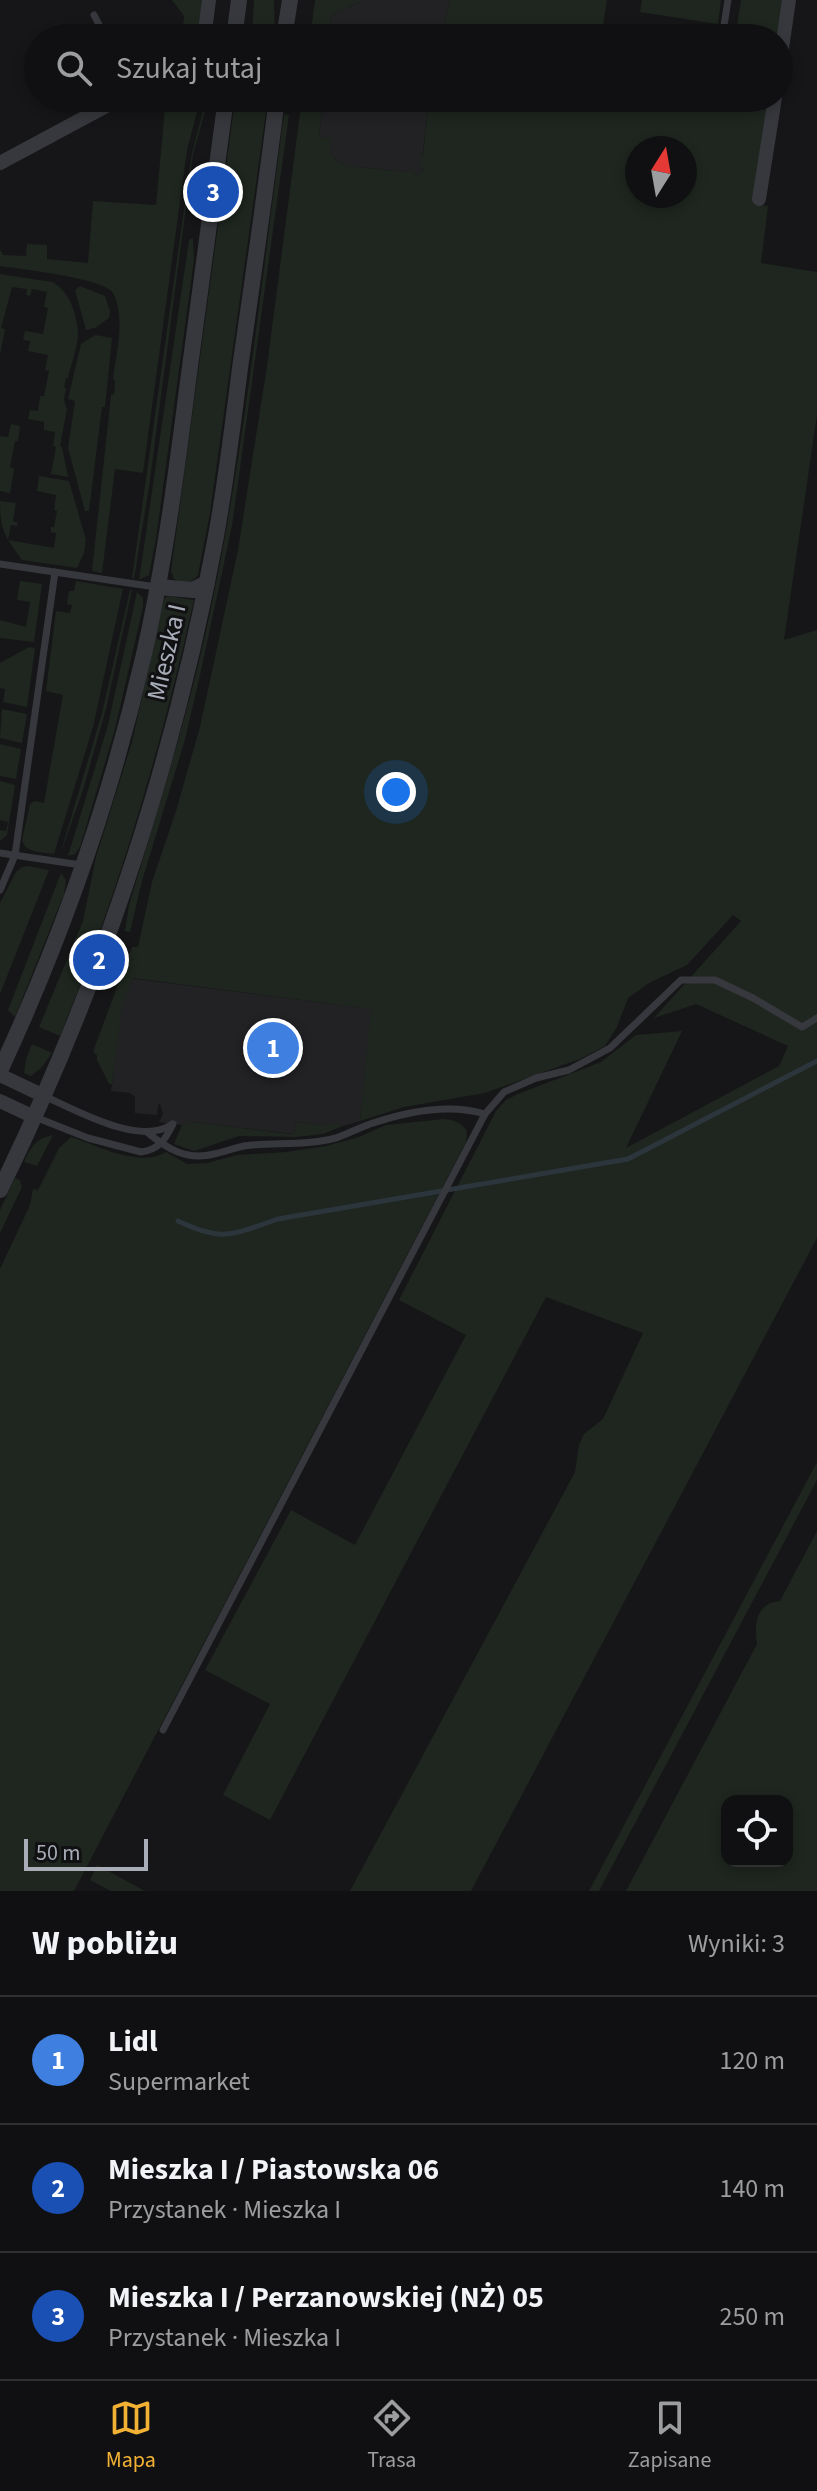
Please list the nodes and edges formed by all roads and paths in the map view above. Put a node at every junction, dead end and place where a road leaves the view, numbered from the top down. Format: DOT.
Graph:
graph roads {
  1 [pos="209,0"];
  2 [pos="239,0"];
  3 [pos="290,0"];
  4 [pos="728,0"];
  5 [pos="789,0"];
  6 [pos="94,15"];
  7 [pos="99,24"];
  8 [pos="206,24"];
  9 [pos="236,24"];
  10 [pos="286,24"];
  11 [pos="724,24"];
  12 [pos="786,24"];
  13 [pos="95,112"];
  14 [pos="224,112"];
  15 [pos="275,112"];
  16 [pos="773,112"];
  17 [pos="0,163"];
  18 [pos="759,199"];
  19 [pos="0,564"];
  20 [pos="55,572"];
  21 [pos="207,583"];
  22 [pos="158,587"];
  23 [pos="0,853"];
  24 [pos="15,855"];
  25 [pos="83,866"];
  26 [pos="0,890"];
  27 [pos="817,1018"];
  28 [pos="0,1073"];
  29 [pos="44,1096"];
  30 [pos="0,1101"];
  31 [pos="485,1114"];
  32 [pos="34,1117"];
  33 [pos="147,1132"];
  34 [pos="161,1144"];
  35 [pos="0,1190"];
  36 [pos="163,1730"];
  1 -- 8 [label="street"];
  2 -- 9 [label="street"];
  3 -- 10 [label="street"];
  4 -- 11 [label="lane"];
  5 -- 12 [label="street"];
  6 -- 7 [label="lane"];
  13 -- 17 [label="street"];
  14 -- 22 [label="street, Mieszka I"];
  15 -- 21 [label="street, Mieszka I"];
  16 -- 18 [label="street"];
  19 -- 20 [label="lane"];
  20 -- 22 [label="lane"];
  20 -- 24 [label="lane"];
  21 -- 22 [label="street"];
  21 -- 29 [label="street, Mieszka I"];
  22 -- 25 [label="street, Mieszka I"];
  23 -- 24 [label="lane"];
  24 -- 25 [label="lane"];
  24 -- 26 [label="lane"];
  25 -- 28 [label="street, Mieszka I"];
  27 -- 31 [label="lane"];
  28 -- 29 [label="street"];
  29 -- 32 [label="street, Mieszka I"];
  29 -- 33 [label="lane"];
  30 -- 32 [label="street"];
  31 -- 34 [label="lane"];
  31 -- 36 [label="lane"];
  32 -- 34 [label="lane"];
  32 -- 35 [label="street, Mieszka I"];
  33 -- 34 [label="lane"];
  33 -- 34 [label="lane"];
}
